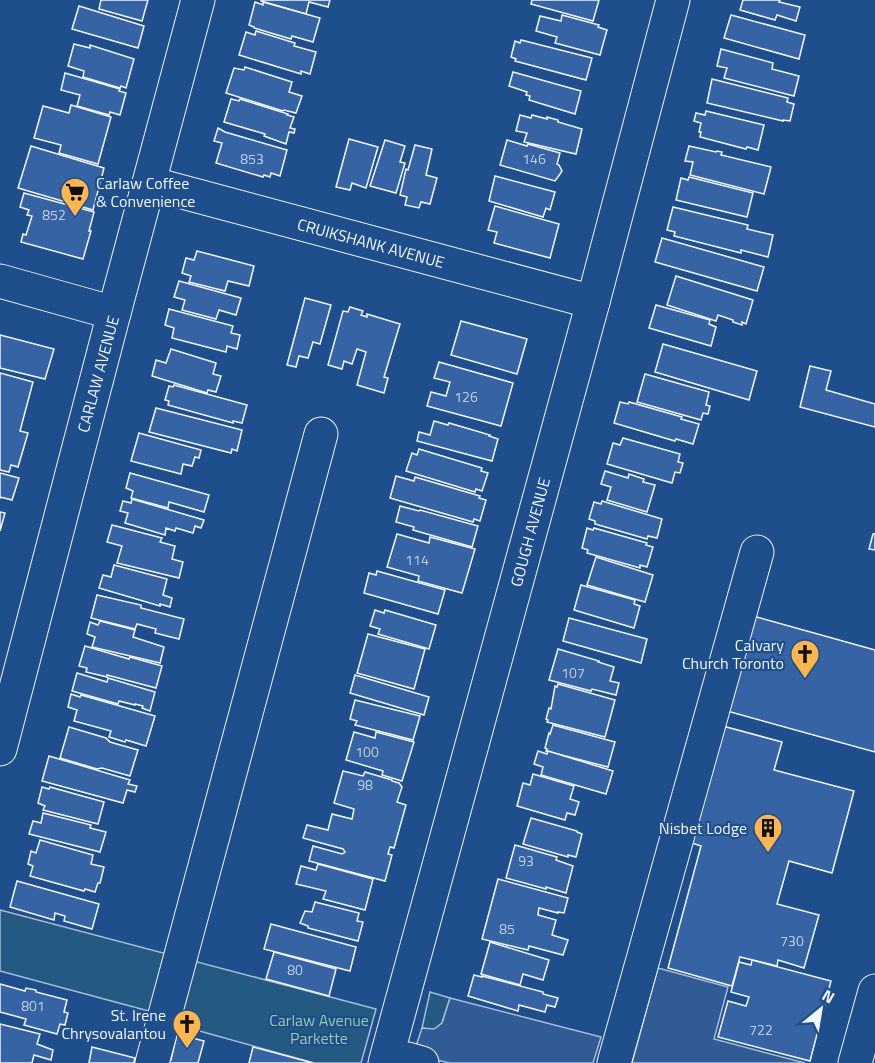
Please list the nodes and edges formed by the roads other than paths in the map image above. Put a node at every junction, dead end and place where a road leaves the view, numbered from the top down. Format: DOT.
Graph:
graph roads {
  1 [pos="198,0"];
  2 [pos="673,0"];
  3 [pos="149,183"];
  4 [pos="0,281"];
  5 [pos="593,302"];
  6 [pos="114,313"];
  7 [pos="321,434"];
  8 [pos="757,552"];
  9 [pos="0,749"];
  10 [pos="875,991"];
  11 [pos="386,1062"];
  12 [pos="152,1063"];
  13 [pos="422,1063"];
  14 [pos="614,1063"];
  15 [pos="855,1063"];
  1 -- 3 [label="street, CARLAW AVENUE"];
  2 -- 5 [label="street, GOUGH AVENUE"];
  3 -- 5 [label="street, CRUIKSHANK AVENUE"];
  3 -- 6 [label="street, CARLAW AVENUE"];
  4 -- 6 [label="street"];
  5 -- 11 [label="street, GOUGH AVENUE"];
  6 -- 9 [label="street, CARLAW AVENUE"];
  7 -- 12 [label="street"];
  8 -- 14 [label="street"];
  10 -- 15 [label="street"];
  11 -- 13 [label="street"];
}
